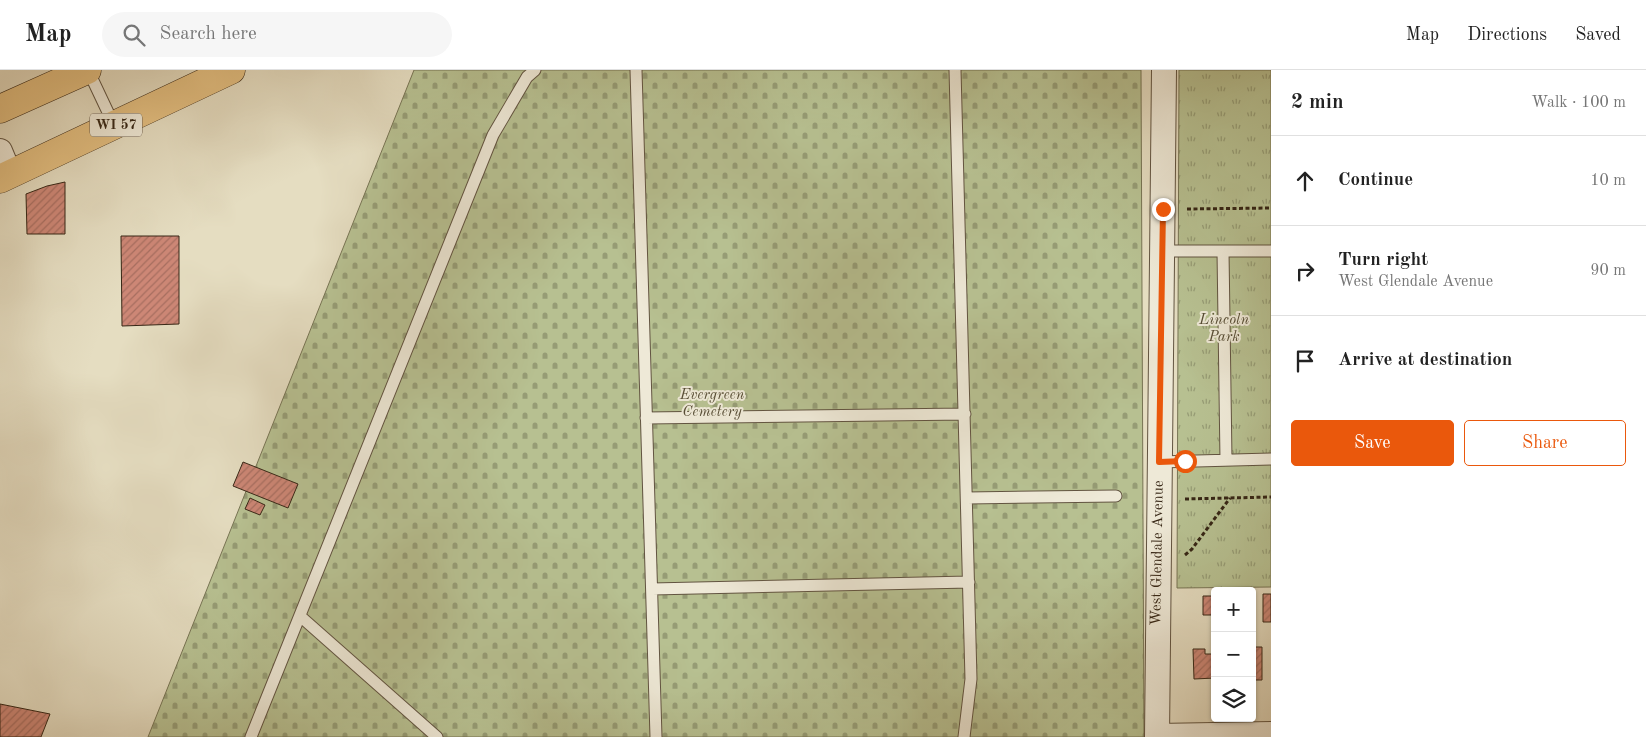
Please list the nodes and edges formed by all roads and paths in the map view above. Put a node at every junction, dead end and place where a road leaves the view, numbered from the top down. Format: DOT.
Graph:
graph roads {
  1 [pos="87,70"];
  2 [pos="231,70"];
  3 [pos="536,70"];
  4 [pos="636,70"];
  5 [pos="955,70"];
  6 [pos="1164,70"];
  7 [pos="0,109"];
  8 [pos="114,126"];
  9 [pos="3,169"];
  10 [pos="1271,208"];
  11 [pos="1187,209"];
  12 [pos="1162,251"];
  13 [pos="1223,251"];
  14 [pos="1271,251"];
  15 [pos="965,414"];
  16 [pos="646,418"];
  17 [pos="1271,459"];
  18 [pos="1226,460"];
  19 [pos="1159,462"];
  20 [pos="1116,496"];
  21 [pos="1271,497"];
  22 [pos="967,498"];
  23 [pos="1230,498"];
  24 [pos="1185,499"];
  25 [pos="1185,554"];
  26 [pos="968,582"];
  27 [pos="652,589"];
  28 [pos="300,616"];
  29 [pos="1271,734"];
  30 [pos="251,737"];
  31 [pos="437,737"];
  32 [pos="656,737"];
  33 [pos="964,737"];
  34 [pos="1157,737"];
  1 -- 7 [label="main road"];
  1 -- 8 [label="lane"];
  2 -- 8 [label="main road, WI 57"];
  3 -- 28 [label="lane"];
  4 -- 16 [label="lane"];
  5 -- 15 [label="lane"];
  6 -- 12 [label="street, West Glendale Avenue"];
  8 -- 9 [label="main road, WI 57"];
  10 -- 11 [label="path"];
  12 -- 13 [label="lane"];
  12 -- 19 [label="street, West Glendale Avenue"];
  13 -- 14 [label="lane"];
  13 -- 18 [label="lane"];
  15 -- 16 [label="lane"];
  15 -- 22 [label="lane"];
  16 -- 27 [label="lane"];
  17 -- 18 [label="lane"];
  18 -- 19 [label="lane"];
  19 -- 34 [label="street, West Glendale Avenue"];
  20 -- 22 [label="lane"];
  21 -- 23 [label="path"];
  22 -- 26 [label="lane"];
  23 -- 24 [label="path"];
  23 -- 25 [label="path"];
  26 -- 27 [label="lane"];
  26 -- 33 [label="lane"];
  27 -- 32 [label="lane"];
  28 -- 30 [label="lane"];
  28 -- 31 [label="lane"];
  29 -- 34 [label="street"];
}
